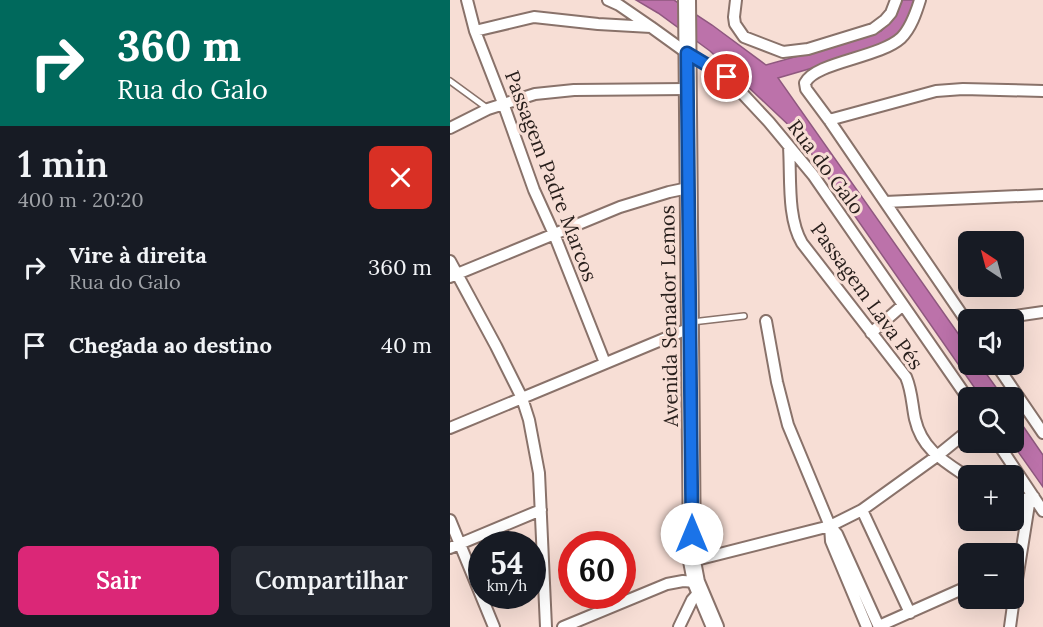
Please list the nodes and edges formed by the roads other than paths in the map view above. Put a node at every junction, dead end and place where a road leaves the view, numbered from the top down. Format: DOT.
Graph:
graph roads {
  1 [pos="467,0"];
  2 [pos="608,0"];
  3 [pos="736,0"];
  4 [pos="896,0"];
  5 [pos="920,0"];
  6 [pos="687,1"];
  7 [pos="651,27"];
  8 [pos="475,31"];
  9 [pos="687,53"];
  10 [pos="450,81"];
  11 [pos="687,89"];
  12 [pos="1043,91"];
  13 [pos="503,103"];
  14 [pos="488,109"];
  15 [pos="829,120"];
  16 [pos="450,128"];
  17 [pos="789,147"];
  18 [pos="688,188"];
  19 [pos="1043,195"];
  20 [pos="885,202"];
  21 [pos="554,234"];
  22 [pos="450,261"];
  23 [pos="453,276"];
  24 [pos="903,305"];
  25 [pos="958,309"];
  26 [pos="1043,312"];
  27 [pos="1024,315"];
  28 [pos="744,316"];
  29 [pos="766,321"];
  30 [pos="690,325"];
  31 [pos="871,333"];
  32 [pos="605,363"];
  33 [pos="1004,375"];
  34 [pos="960,387"];
  35 [pos="522,398"];
  36 [pos="1039,421"];
  37 [pos="450,428"];
  38 [pos="1043,433"];
  39 [pos="958,439"];
  40 [pos="1005,453"];
  41 [pos="937,456"];
  42 [pos="958,470"];
  43 [pos="1032,498"];
  44 [pos="1024,499"];
  45 [pos="541,510"];
  46 [pos="862,510"];
  47 [pos="1043,511"];
  48 [pos="450,520"];
  49 [pos="830,526"];
  50 [pos="1024,543"];
  51 [pos="455,546"];
  52 [pos="692,561"];
  53 [pos="698,587"];
  54 [pos="958,591"];
  55 [pos="1012,609"];
  56 [pos="910,613"];
  57 [pos="494,627"];
  58 [pos="546,627"];
  59 [pos="563,627"];
  60 [pos="679,627"];
  61 [pos="715,627"];
  62 [pos="867,627"];
  63 [pos="879,627"];
  64 [pos="1010,627"];
  1 -- 8 [label="street, Passagem Padre Marcos"];
  2 -- 7 [label="street, Rua do Galo"];
  3 -- 4 [label="street"];
  5 -- 15 [label="street"];
  6 -- 9 [label="main road, Avenida Senador Lemos"];
  7 -- 8 [label="street"];
  7 -- 9 [label="street, Rua do Galo"];
  8 -- 13 [label="street, Passagem Padre Marcos"];
  9 -- 11 [label="main road, Avenida Senador Lemos"];
  9 -- 17 [label="street, Rua do Galo"];
  10 -- 14 [label="lane"];
  11 -- 13 [label="street"];
  11 -- 18 [label="main road, Avenida Senador Lemos"];
  12 -- 15 [label="street"];
  13 -- 14 [label="street"];
  13 -- 21 [label="street, Passagem Padre Marcos"];
  14 -- 16 [label="street"];
  15 -- 20 [label="street"];
  17 -- 24 [label="street, Rua do Galo"];
  17 -- 31 [label="street, Passagem Lava Pés"];
  18 -- 21 [label="street"];
  18 -- 30 [label="main road, Avenida Senador Lemos"];
  19 -- 20 [label="street"];
  20 -- 25 [label="street"];
  21 -- 23 [label="street"];
  21 -- 32 [label="street, Passagem Padre Marcos"];
  22 -- 23 [label="street"];
  23 -- 35 [label="street"];
  24 -- 31 [label="street"];
  24 -- 34 [label="street, Rua do Galo"];
  26 -- 27 [label="street"];
  28 -- 30 [label="lane"];
  29 -- 49 [label="street"];
  30 -- 32 [label="street"];
  30 -- 52 [label="main road, Avenida Senador Lemos"];
  31 -- 41 [label="street, Passagem Lava Pés"];
  32 -- 35 [label="street"];
  33 -- 36 [label="street"];
  35 -- 37 [label="street"];
  35 -- 45 [label="street"];
  36 -- 38 [label="street"];
  39 -- 41 [label="street"];
  40 -- 43 [label="street"];
  41 -- 42 [label="street, Passagem Lava Pés"];
  41 -- 46 [label="street"];
  43 -- 44 [label="street"];
  43 -- 47 [label="street"];
  43 -- 50 [label="street"];
  45 -- 51 [label="street"];
  45 -- 58 [label="street"];
  46 -- 49 [label="street"];
  46 -- 56 [label="street"];
  48 -- 51 [label="street"];
  49 -- 52 [label="street"];
  49 -- 62 [label="street"];
  49 -- 63 [label="street"];
  51 -- 57 [label="street"];
  52 -- 53 [label="main road, Avenida Senador Lemos"];
  53 -- 59 [label="street"];
  53 -- 60 [label="street"];
  53 -- 61 [label="main road, Avenida Senador Lemos"];
  54 -- 56 [label="street"];
  55 -- 64 [label="street"];
  56 -- 63 [label="street"];
}
